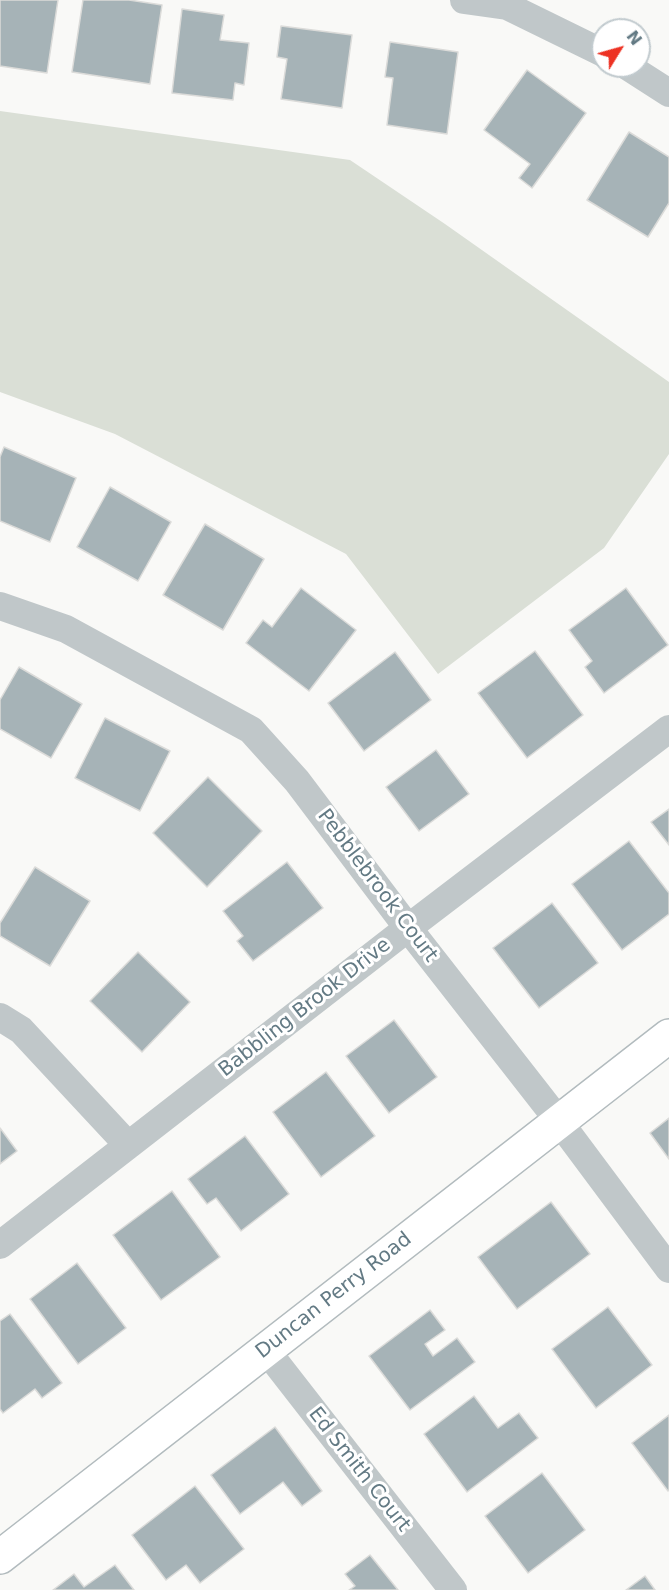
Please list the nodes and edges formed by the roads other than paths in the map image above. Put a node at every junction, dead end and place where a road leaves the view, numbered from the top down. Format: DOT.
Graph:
graph roads {
  1 [pos="464,0"];
  2 [pos="591,47"];
  3 [pos="646,78"];
  4 [pos="669,93"];
  5 [pos="0,606"];
  6 [pos="669,729"];
  7 [pos="408,928"];
  8 [pos="0,1017"];
  9 [pos="669,1036"];
  10 [pos="558,1120"];
  11 [pos="128,1145"];
  12 [pos="0,1245"];
  13 [pos="669,1269"];
  14 [pos="266,1350"];
  15 [pos="0,1557"];
  16 [pos="453,1590"];
  1 -- 2 [label="street"];
  3 -- 4 [label="street"];
  5 -- 7 [label="street, Pebblebrook Court"];
  6 -- 7 [label="street, Babbling Brook Drive"];
  7 -- 10 [label="street, Pebblebrook Court"];
  7 -- 11 [label="street, Babbling Brook Drive"];
  8 -- 11 [label="street"];
  9 -- 10 [label="street, Duncan Perry Road"];
  10 -- 13 [label="street, Pebblebrook Court"];
  10 -- 14 [label="street, Duncan Perry Road"];
  11 -- 12 [label="street, Babbling Brook Drive"];
  14 -- 15 [label="street, Duncan Perry Road"];
  14 -- 16 [label="street, Ed Smith Court"];
}
